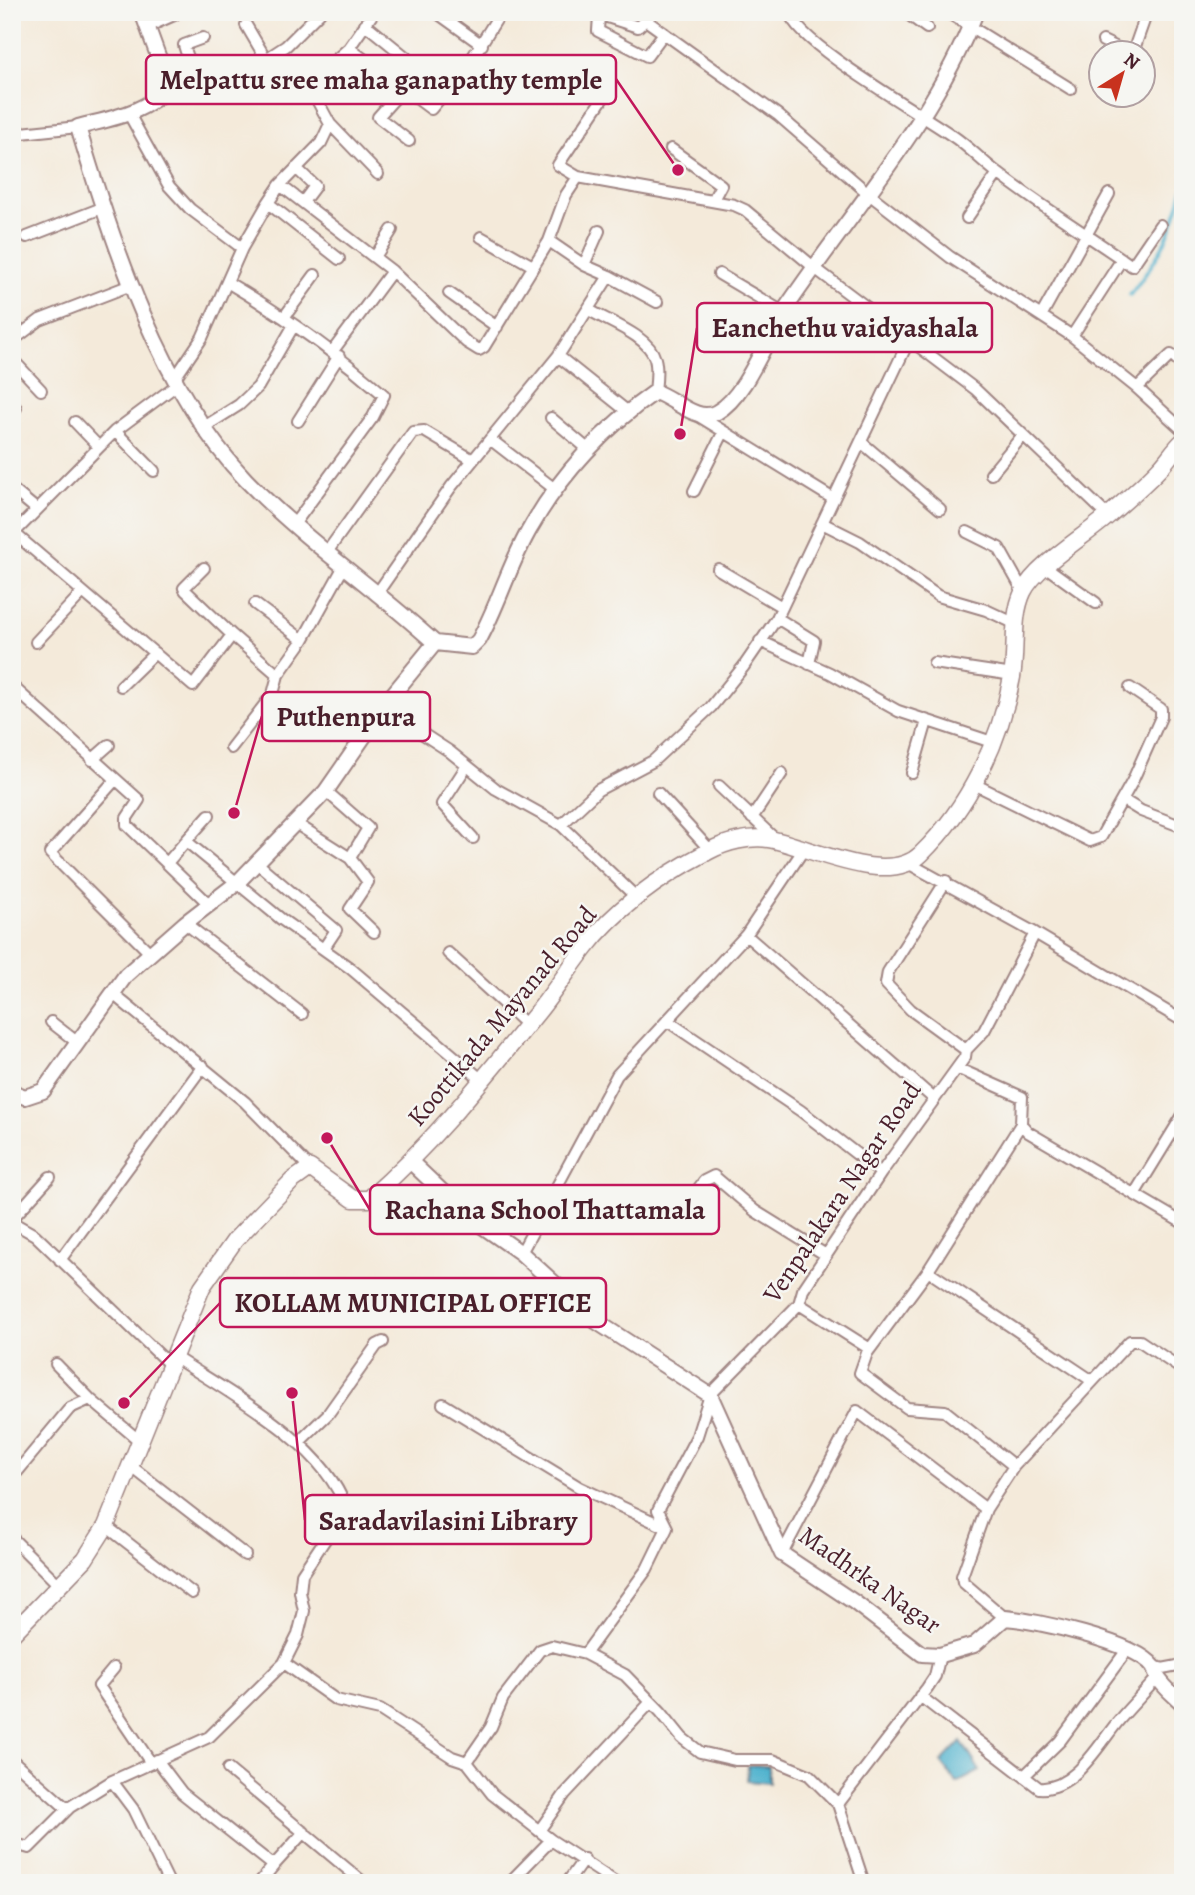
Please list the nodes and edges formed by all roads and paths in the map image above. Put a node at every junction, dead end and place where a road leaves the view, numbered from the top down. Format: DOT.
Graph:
graph roads {
  1 [pos="142,12"];
  2 [pos="320,12"];
  3 [pos="374,12"];
  4 [pos="436,12"];
  5 [pos="500,12"];
  6 [pos="789,12"];
  7 [pos="905,12"];
  8 [pos="947,12"];
  9 [pos="1147,12"];
  10 [pos="596,14"];
  11 [pos="174,15"];
  12 [pos="650,17"];
  13 [pos="974,19"];
  14 [pos="365,24"];
  15 [pos="246,25"];
  16 [pos="147,27"];
  17 [pos="927,28"];
  18 [pos="664,33"];
  19 [pos="203,38"];
  20 [pos="1138,38"];
  21 [pos="482,45"];
  22 [pos="349,48"];
  23 [pos="270,57"];
  24 [pos="469,63"];
  25 [pos="519,64"];
  26 [pos="193,75"];
  27 [pos="428,75"];
  28 [pos="169,86"];
  29 [pos="310,89"];
  30 [pos="1071,89"];
  31 [pos="402,90"];
  32 [pos="603,98"];
  33 [pos="129,114"];
  34 [pos="922,117"];
  35 [pos="330,124"];
  36 [pos="78,127"];
  37 [pos="12,134"];
  38 [pos="409,141"];
  39 [pos="671,149"];
  40 [pos="296,168"];
  41 [pos="998,173"];
  42 [pos="378,174"];
  43 [pos="578,177"];
  44 [pos="280,185"];
  45 [pos="869,194"];
  46 [pos="1109,194"];
  47 [pos="713,200"];
  48 [pos="303,202"];
  49 [pos="268,203"];
  50 [pos="102,208"];
  51 [pos="967,218"];
  52 [pos="1160,225"];
  53 [pos="392,230"];
  54 [pos="599,231"];
  55 [pos="1088,236"];
  56 [pos="27,237"];
  57 [pos="481,237"];
  58 [pos="549,241"];
  59 [pos="242,248"];
  60 [pos="375,257"];
  61 [pos="339,259"];
  62 [pos="1122,259"];
  63 [pos="583,265"];
  64 [pos="533,266"];
  65 [pos="816,269"];
  66 [pos="393,271"];
  67 [pos="719,274"];
  68 [pos="315,275"];
  69 [pos="609,276"];
  70 [pos="227,282"];
  71 [pos="131,285"];
  72 [pos="449,293"];
  73 [pos="657,302"];
  74 [pos="589,310"];
  75 [pos="783,312"];
  76 [pos="285,316"];
  77 [pos="1041,316"];
  78 [pos="294,325"];
  79 [pos="497,327"];
  80 [pos="14,334"];
  81 [pos="1072,336"];
  82 [pos="910,338"];
  83 [pos="335,354"];
  84 [pos="558,356"];
  85 [pos="12,359"];
  86 [pos="1183,366"];
  87 [pos="176,381"];
  88 [pos="1137,388"];
  89 [pos="41,390"];
  90 [pos="655,392"];
  91 [pos="628,412"];
  92 [pos="695,414"];
  93 [pos="551,418"];
  94 [pos="298,421"];
  95 [pos="75,422"];
  96 [pos="204,427"];
  97 [pos="1183,430"];
  98 [pos="115,432"];
  99 [pos="723,433"];
  100 [pos="1023,435"];
  101 [pos="490,439"];
  102 [pos="861,442"];
  103 [pos="99,447"];
  104 [pos="1180,447"];
  105 [pos="589,450"];
  106 [pos="473,460"];
  107 [pos="154,471"];
  108 [pos="991,474"];
  109 [pos="12,489"];
  110 [pos="556,490"];
  111 [pos="694,491"];
  112 [pos="832,498"];
  113 [pos="36,509"];
  114 [pos="940,509"];
  115 [pos="1108,516"];
  116 [pos="295,523"];
  117 [pos="822,523"];
  118 [pos="967,532"];
  119 [pos="13,534"];
  120 [pos="327,552"];
  121 [pos="1045,567"];
  122 [pos="204,568"];
  123 [pos="343,568"];
  124 [pos="718,569"];
  125 [pos="1023,591"];
  126 [pos="82,593"];
  127 [pos="376,595"];
  128 [pos="1097,603"];
  129 [pos="255,604"];
  130 [pos="779,613"];
  131 [pos="1016,624"];
  132 [pos="232,635"];
  133 [pos="303,640"];
  134 [pos="760,641"];
  135 [pos="36,642"];
  136 [pos="435,643"];
  137 [pos="155,653"];
  138 [pos="934,663"];
  139 [pos="809,664"];
  140 [pos="278,675"];
  141 [pos="1013,675"];
  142 [pos="12,686"];
  143 [pos="121,686"];
  144 [pos="1130,688"];
  145 [pos="383,708"];
  146 [pos="927,721"];
  147 [pos="995,743"];
  148 [pos="109,745"];
  149 [pos="231,748"];
  150 [pos="92,760"];
  151 [pos="466,767"];
  152 [pos="782,773"];
  153 [pos="912,773"];
  154 [pos="115,780"];
  155 [pos="972,783"];
  156 [pos="719,786"];
  157 [pos="326,791"];
  158 [pos="658,793"];
  159 [pos="1122,800"];
  160 [pos="209,815"];
  161 [pos="752,818"];
  162 [pos="295,823"];
  163 [pos="561,825"];
  164 [pos="1183,827"];
  165 [pos="473,838"];
  166 [pos="186,841"];
  167 [pos="778,842"];
  168 [pos="804,849"];
  169 [pos="710,850"];
  170 [pos="350,858"];
  171 [pos="167,863"];
  172 [pos="257,863"];
  173 [pos="908,863"];
  174 [pos="946,881"];
  175 [pos="237,883"];
  176 [pos="636,897"];
  177 [pos="209,904"];
  178 [pos="185,923"];
  179 [pos="374,932"];
  180 [pos="1035,933"];
  181 [pos="746,935"];
  182 [pos="324,948"];
  183 [pos="150,953"];
  184 [pos="448,953"];
  185 [pos="113,994"];
  186 [pos="302,1014"];
  187 [pos="1183,1021"];
  188 [pos="669,1022"];
  189 [pos="51,1023"];
  190 [pos="527,1025"];
  191 [pos="78,1043"];
  192 [pos="966,1050"];
  193 [pos="203,1066"];
  194 [pos="959,1069"];
  195 [pos="482,1080"];
  196 [pos="12,1092"];
  197 [pos="933,1098"];
  198 [pos="1183,1115"];
  199 [pos="1021,1124"];
  200 [pos="411,1162"];
  201 [pos="310,1168"];
  202 [pos="880,1173"];
  203 [pos="50,1177"];
  204 [pos="1135,1194"];
  205 [pos="654,1200"];
  206 [pos="12,1221"];
  207 [pos="1183,1223"];
  208 [pos="521,1253"];
  209 [pos="827,1255"];
  210 [pos="61,1260"];
  211 [pos="928,1271"];
  212 [pos="799,1304"];
  213 [pos="383,1342"];
  214 [pos="870,1349"];
  215 [pos="171,1360"];
  216 [pos="56,1364"];
  217 [pos="1183,1370"];
  218 [pos="1091,1380"];
  219 [pos="710,1395"];
  220 [pos="90,1399"];
  221 [pos="443,1404"];
  222 [pos="142,1443"];
  223 [pos="298,1443"];
  224 [pos="1014,1466"];
  225 [pos="132,1467"];
  226 [pos="12,1478"];
  227 [pos="986,1509"];
  228 [pos="106,1526"];
  229 [pos="667,1528"];
  230 [pos="12,1538"];
  231 [pos="782,1554"];
  232 [pos="245,1555"];
  233 [pos="59,1585"];
  234 [pos="192,1593"];
  235 [pos="1004,1618"];
  236 [pos="12,1634"];
  237 [pos="1127,1650"];
  238 [pos="588,1655"];
  239 [pos="940,1656"];
  240 [pos="284,1663"];
  241 [pos="1183,1665"];
  242 [pos="114,1668"];
  243 [pos="1155,1672"];
  244 [pos="920,1696"];
  245 [pos="651,1702"];
  246 [pos="1183,1704"];
  247 [pos="12,1760"];
  248 [pos="154,1762"];
  249 [pos="467,1762"];
  250 [pos="228,1769"];
  251 [pos="1024,1776"];
  252 [pos="112,1782"];
  253 [pos="838,1804"];
  254 [pos="69,1807"];
  255 [pos="539,1831"];
  256 [pos="304,1832"];
  257 [pos="551,1840"];
  258 [pos="12,1843"];
  259 [pos="584,1859"];
  260 [pos="275,1864"];
  261 [pos="863,1880"];
  262 [pos="169,1883"];
  263 [pos="259,1883"];
  264 [pos="364,1883"];
  265 [pos="509,1883"];
  266 [pos="566,1883"];
  267 [pos="617,1883"];
  1 -- 16 [label="street"];
  2 -- 23 [label="street"];
  3 -- 14 [label="street"];
  4 -- 21 [label="street"];
  5 -- 21 [label="street"];
  6 -- 34 [label="street"];
  7 -- 17 [label="street"];
  8 -- 13 [label="street"];
  9 -- 20 [label="street"];
  10 -- 12 [label="street"];
  10 -- 18 [label="street"];
  11 -- 16 [label="street"];
  12 -- 18 [label="street"];
  13 -- 30 [label="street"];
  13 -- 34 [label="street"];
  14 -- 22 [label="street"];
  14 -- 27 [label="street"];
  15 -- 23 [label="street"];
  16 -- 28 [label="street"];
  18 -- 45 [label="street"];
  19 -- 26 [label="street"];
  21 -- 24 [label="street"];
  22 -- 29 [label="street"];
  22 -- 31 [label="street"];
  23 -- 26 [label="street"];
  23 -- 29 [label="street"];
  24 -- 25 [label="street"];
  24 -- 31 [label="street"];
  26 -- 28 [label="street"];
  28 -- 33 [label="street"];
  29 -- 35 [label="street"];
  31 -- 38 [label="street"];
  32 -- 43 [label="street"];
  33 -- 36 [label="street"];
  33 -- 59 [label="street"];
  34 -- 41 [label="street"];
  34 -- 45 [label="street"];
  35 -- 40 [label="street"];
  35 -- 42 [label="street"];
  36 -- 37 [label="street"];
  36 -- 50 [label="street"];
  39 -- 47 [label="street"];
  40 -- 44 [label="street"];
  40 -- 48 [label="street"];
  41 -- 51 [label="street"];
  41 -- 55 [label="street"];
  43 -- 47 [label="street"];
  43 -- 58 [label="street"];
  44 -- 48 [label="street"];
  44 -- 49 [label="street"];
  45 -- 65 [label="street"];
  45 -- 77 [label="street"];
  46 -- 55 [label="street"];
  47 -- 65 [label="street"];
  48 -- 60 [label="street"];
  49 -- 59 [label="street"];
  49 -- 61 [label="street"];
  50 -- 56 [label="street"];
  50 -- 71 [label="street"];
  52 -- 62 [label="street"];
  53 -- 60 [label="street"];
  54 -- 63 [label="street"];
  55 -- 62 [label="street"];
  55 -- 77 [label="street"];
  57 -- 64 [label="street"];
  58 -- 63 [label="street"];
  58 -- 64 [label="street"];
  59 -- 70 [label="street"];
  60 -- 66 [label="street"];
  62 -- 81 [label="street"];
  63 -- 69 [label="street"];
  64 -- 79 [label="street"];
  65 -- 75 [label="street"];
  65 -- 82 [label="street"];
  66 -- 79 [label="street"];
  66 -- 83 [label="street"];
  67 -- 75 [label="street"];
  68 -- 76 [label="street"];
  69 -- 73 [label="street"];
  69 -- 74 [label="street"];
  70 -- 76 [label="street"];
  70 -- 87 [label="street"];
  71 -- 80 [label="street"];
  71 -- 87 [label="street"];
  72 -- 79 [label="street"];
  74 -- 84 [label="street"];
  74 -- 90 [label="street"];
  75 -- 92 [label="street"];
  76 -- 78 [label="street"];
  77 -- 81 [label="street"];
  78 -- 83 [label="street"];
  78 -- 96 [label="street"];
  81 -- 88 [label="street"];
  82 -- 100 [label="street"];
  82 -- 102 [label="street"];
  83 -- 94 [label="street"];
  83 -- 116 [label="street"];
  84 -- 91 [label="street"];
  84 -- 101 [label="street"];
  85 -- 89 [label="street"];
  86 -- 88 [label="street"];
  87 -- 96 [label="street"];
  87 -- 98 [label="street"];
  88 -- 97 [label="street"];
  90 -- 91 [label="street"];
  90 -- 92 [label="street"];
  91 -- 105 [label="street"];
  92 -- 99 [label="street"];
  93 -- 105 [label="street"];
  95 -- 103 [label="street"];
  96 -- 116 [label="street"];
  98 -- 103 [label="street"];
  98 -- 107 [label="street"];
  99 -- 111 [label="street"];
  99 -- 112 [label="street"];
  100 -- 108 [label="street"];
  100 -- 115 [label="street"];
  101 -- 106 [label="street"];
  101 -- 110 [label="street"];
  102 -- 112 [label="street"];
  102 -- 114 [label="street"];
  103 -- 113 [label="street"];
  104 -- 115 [label="main road"];
  105 -- 110 [label="street"];
  106 -- 120 [label="street"];
  106 -- 127 [label="street"];
  109 -- 113 [label="street"];
  110 -- 136 [label="street"];
  112 -- 117 [label="street"];
  113 -- 119 [label="street"];
  115 -- 121 [label="main road"];
  116 -- 120 [label="street"];
  117 -- 130 [label="street"];
  117 -- 131 [label="street"];
  118 -- 125 [label="street"];
  119 -- 126 [label="street"];
  120 -- 123 [label="street"];
  121 -- 125 [label="main road"];
  121 -- 128 [label="street"];
  122 -- 132 [label="street"];
  123 -- 127 [label="street"];
  123 -- 133 [label="street"];
  124 -- 130 [label="street"];
  125 -- 131 [label="main road"];
  126 -- 135 [label="street"];
  126 -- 137 [label="street"];
  127 -- 136 [label="street"];
  129 -- 133 [label="street"];
  130 -- 134 [label="street"];
  130 -- 139 [label="street"];
  131 -- 141 [label="main road"];
  132 -- 137 [label="street"];
  132 -- 140 [label="street"];
  133 -- 140 [label="street"];
  134 -- 139 [label="street"];
  134 -- 163 [label="street"];
  136 -- 145 [label="street"];
  137 -- 143 [label="street"];
  138 -- 141 [label="street"];
  139 -- 146 [label="street"];
  140 -- 149 [label="street"];
  141 -- 147 [label="main road"];
  142 -- 150 [label="street"];
  144 -- 159 [label="street"];
  145 -- 151 [label="street"];
  145 -- 157 [label="street"];
  146 -- 147 [label="street"];
  146 -- 153 [label="street"];
  147 -- 155 [label="main road"];
  148 -- 150 [label="street"];
  150 -- 154 [label="street"];
  151 -- 163 [label="street"];
  151 -- 165 [label="street"];
  152 -- 161 [label="street"];
  154 -- 171 [label="street"];
  154 -- 183 [label="street"];
  155 -- 159 [label="street"];
  155 -- 173 [label="main road"];
  156 -- 161 [label="street"];
  157 -- 162 [label="street"];
  157 -- 170 [label="street"];
  158 -- 169 [label="street"];
  159 -- 164 [label="street"];
  160 -- 166 [label="street"];
  161 -- 167 [label="street"];
  162 -- 170 [label="street"];
  162 -- 172 [label="street"];
  163 -- 176 [label="street"];
  166 -- 171 [label="street"];
  166 -- 175 [label="street"];
  167 -- 168 [label="main road, Koottikada Mayanad Road"];
  167 -- 169 [label="main road, Koottikada Mayanad Road"];
  168 -- 173 [label="main road, Koottikada Mayanad Road"];
  168 -- 181 [label="street"];
  169 -- 176 [label="main road, Koottikada Mayanad Road"];
  170 -- 179 [label="street"];
  171 -- 177 [label="street"];
  172 -- 175 [label="street"];
  172 -- 182 [label="street"];
  173 -- 174 [label="street"];
  174 -- 180 [label="street"];
  174 -- 192 [label="street"];
  175 -- 177 [label="street"];
  175 -- 182 [label="street"];
  176 -- 190 [label="main road, Koottikada Mayanad Road"];
  177 -- 178 [label="street"];
  178 -- 183 [label="street"];
  178 -- 186 [label="street"];
  180 -- 187 [label="street"];
  180 -- 192 [label="street"];
  181 -- 188 [label="street"];
  181 -- 197 [label="street"];
  182 -- 195 [label="street"];
  183 -- 185 [label="street"];
  184 -- 190 [label="street"];
  185 -- 191 [label="street"];
  185 -- 193 [label="street"];
  188 -- 202 [label="street"];
  188 -- 208 [label="street"];
  189 -- 191 [label="street"];
  190 -- 195 [label="main road, Koottikada Mayanad Road"];
  191 -- 196 [label="street"];
  192 -- 194 [label="street"];
  193 -- 201 [label="street"];
  193 -- 210 [label="street"];
  194 -- 197 [label="street, Venpalakara Nagar Road"];
  194 -- 199 [label="street"];
  195 -- 200 [label="main road, Koottikada Mayanad Road"];
  197 -- 202 [label="street, Venpalakara Nagar Road"];
  198 -- 204 [label="street"];
  199 -- 204 [label="street"];
  199 -- 211 [label="street"];
  200 -- 201 [label="main road, Koottikada Mayanad Road"];
  200 -- 208 [label="street"];
  201 -- 215 [label="main road"];
  202 -- 209 [label="street, Venpalakara Nagar Road"];
  203 -- 206 [label="street"];
  204 -- 207 [label="street"];
  205 -- 209 [label="street"];
  206 -- 210 [label="street"];
  208 -- 219 [label="street"];
  209 -- 212 [label="street, Venpalakara Nagar Road"];
  210 -- 215 [label="street"];
  211 -- 214 [label="street"];
  211 -- 218 [label="street"];
  212 -- 214 [label="street"];
  212 -- 219 [label="street, Venpalakara Nagar Road"];
  213 -- 223 [label="street"];
  214 -- 224 [label="street"];
  215 -- 222 [label="main road"];
  215 -- 223 [label="street"];
  216 -- 220 [label="street"];
  217 -- 218 [label="street, Madhrka Nagar"];
  218 -- 224 [label="street, Madhrka Nagar"];
  219 -- 229 [label="street, Venpalakara Nagar Road"];
  219 -- 231 [label="street, Madhrka Nagar"];
  220 -- 222 [label="street"];
  220 -- 226 [label="street"];
  221 -- 229 [label="street"];
  222 -- 225 [label="main road"];
  223 -- 240 [label="street"];
  224 -- 227 [label="street, Madhrka Nagar"];
  225 -- 228 [label="main road"];
  225 -- 232 [label="street"];
  227 -- 231 [label="street"];
  227 -- 235 [label="street, Madhrka Nagar"];
  228 -- 233 [label="main road"];
  228 -- 234 [label="street"];
  229 -- 238 [label="street"];
  230 -- 233 [label="street"];
  231 -- 239 [label="street, Madhrka Nagar"];
  233 -- 236 [label="main road"];
  235 -- 237 [label="street"];
  235 -- 239 [label="street, Madhrka Nagar"];
  237 -- 243 [label="street"];
  237 -- 251 [label="street"];
  238 -- 245 [label="street"];
  238 -- 249 [label="street"];
  239 -- 244 [label="street"];
  240 -- 248 [label="street"];
  240 -- 249 [label="street"];
  241 -- 243 [label="street"];
  242 -- 248 [label="street"];
  243 -- 246 [label="street"];
  243 -- 251 [label="street"];
  244 -- 251 [label="street"];
  244 -- 253 [label="street"];
  245 -- 253 [label="street"];
  245 -- 255 [label="street"];
  247 -- 254 [label="street"];
  248 -- 252 [label="street"];
  248 -- 260 [label="street"];
  249 -- 255 [label="street"];
  250 -- 256 [label="street"];
  252 -- 254 [label="street"];
  252 -- 262 [label="street"];
  253 -- 261 [label="street"];
  254 -- 258 [label="street"];
  255 -- 257 [label="street"];
  256 -- 260 [label="street"];
  256 -- 264 [label="street"];
  257 -- 259 [label="street"];
  257 -- 265 [label="street"];
  259 -- 266 [label="street"];
  259 -- 267 [label="street"];
  260 -- 263 [label="street"];
}
